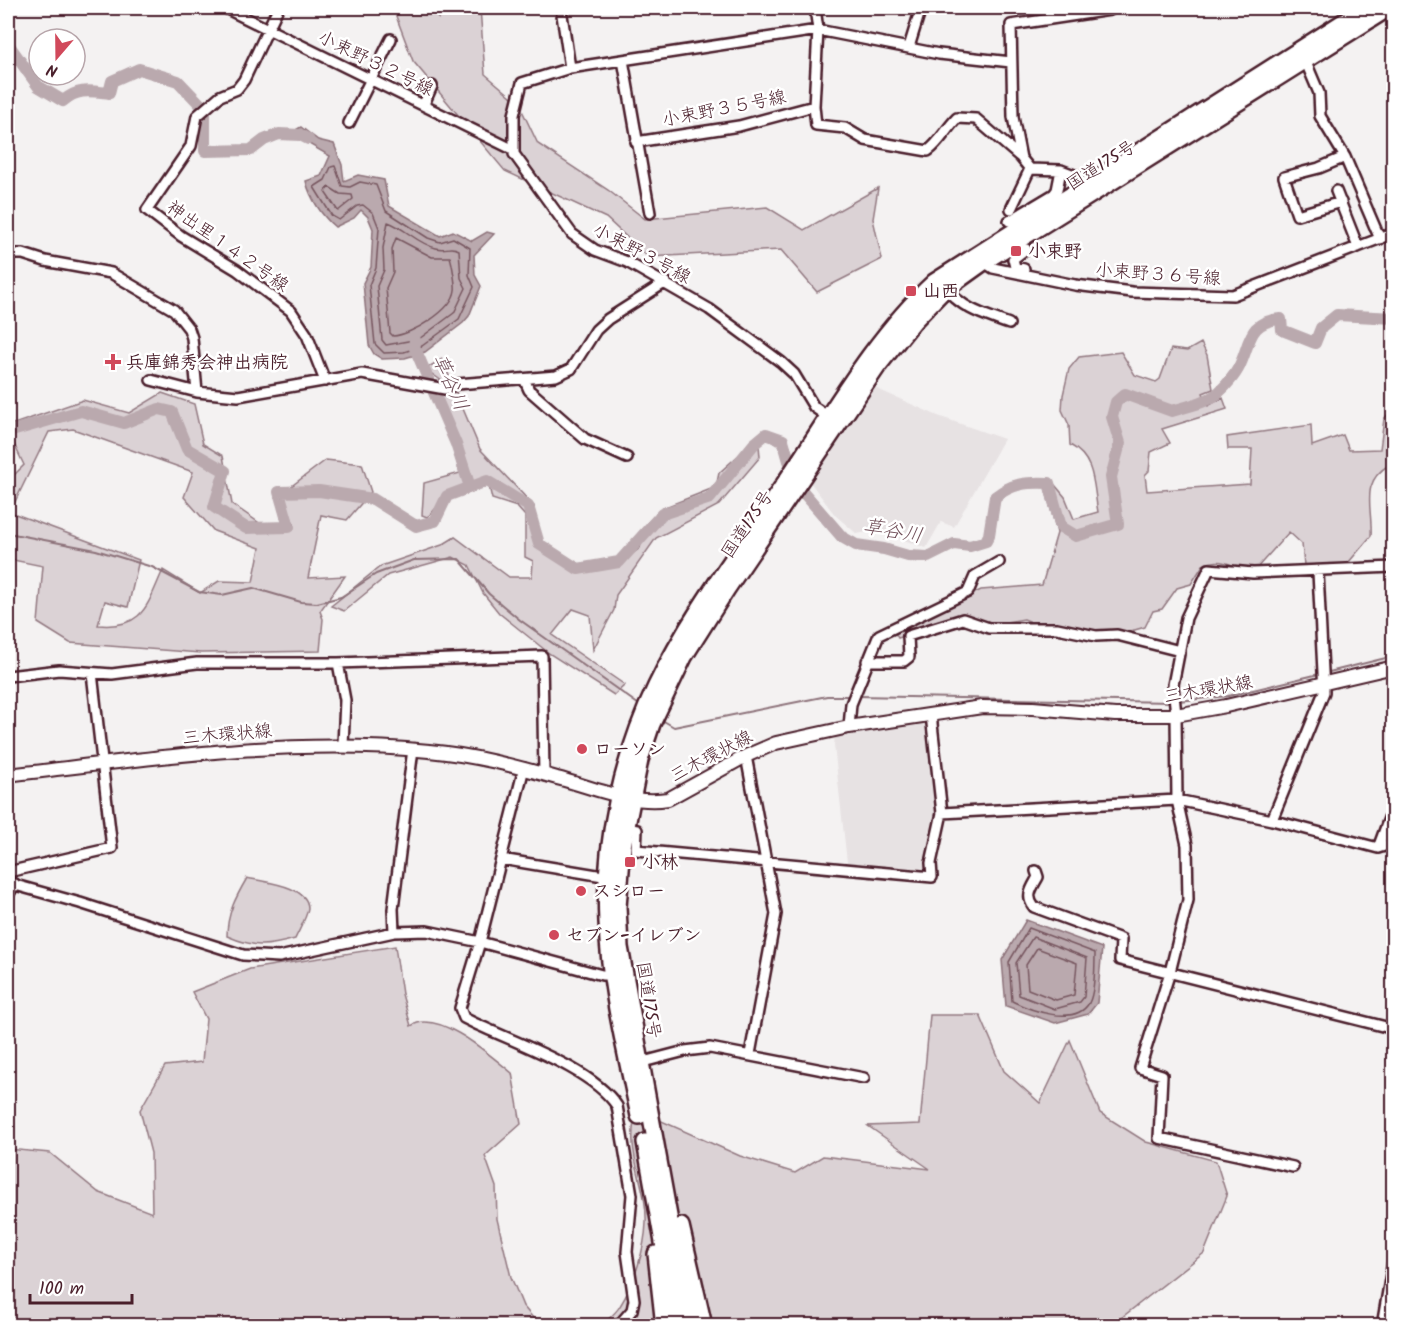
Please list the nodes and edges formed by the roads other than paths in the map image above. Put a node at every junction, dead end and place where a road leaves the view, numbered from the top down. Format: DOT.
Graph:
graph roads {
  1 [pos="225,8"];
  2 [pos="278,8"];
  3 [pos="561,8"];
  4 [pos="815,8"];
  5 [pos="921,8"];
  6 [pos="1365,8"];
  7 [pos="1389,8"];
  8 [pos="1110,10"];
  9 [pos="267,29"];
  10 [pos="818,30"];
  11 [pos="391,39"];
  12 [pos="909,47"];
  13 [pos="623,60"];
  14 [pos="1305,60"];
  15 [pos="1011,62"];
  16 [pos="570,68"];
  17 [pos="369,79"];
  18 [pos="432,86"];
  19 [pos="424,105"];
  20 [pos="814,106"];
  21 [pos="349,123"];
  22 [pos="636,142"];
  23 [pos="512,149"];
  24 [pos="1345,157"];
  25 [pos="1021,158"];
  26 [pos="1030,169"];
  27 [pos="1061,170"];
  28 [pos="1087,190"];
  29 [pos="1336,190"];
  30 [pos="1341,202"];
  31 [pos="1011,209"];
  32 [pos="650,213"];
  33 [pos="1010,221"];
  34 [pos="1394,233"];
  35 [pos="1380,239"];
  36 [pos="1358,247"];
  37 [pos="1026,249"];
  38 [pos="8,254"];
  39 [pos="984,262"];
  40 [pos="1034,276"];
  41 [pos="666,282"];
  42 [pos="946,289"];
  43 [pos="1010,324"];
  44 [pos="152,380"];
  45 [pos="324,381"];
  46 [pos="525,381"];
  47 [pos="197,392"];
  48 [pos="834,421"];
  49 [pos="627,458"];
  50 [pos="999,562"];
  51 [pos="1394,567"];
  52 [pos="1318,572"];
  53 [pos="1180,651"];
  54 [pos="867,661"];
  55 [pos="338,663"];
  56 [pos="1394,667"];
  57 [pos="92,673"];
  58 [pos="8,676"];
  59 [pos="1324,683"];
  60 [pos="931,715"];
  61 [pos="1176,715"];
  62 [pos="849,728"];
  63 [pos="343,745"];
  64 [pos="413,749"];
  65 [pos="746,756"];
  66 [pos="104,764"];
  67 [pos="524,768"];
  68 [pos="544,774"];
  69 [pos="8,775"];
  70 [pos="624,796"];
  71 [pos="1177,800"];
  72 [pos="1394,805"];
  73 [pos="942,813"];
  74 [pos="1272,820"];
  75 [pos="626,828"];
  76 [pos="1394,843"];
  77 [pos="1378,848"];
  78 [pos="501,859"];
  79 [pos="765,861"];
  80 [pos="1036,871"];
  81 [pos="8,872"];
  82 [pos="609,877"];
  83 [pos="11,884"];
  84 [pos="8,895"];
  85 [pos="394,932"];
  86 [pos="480,942"];
  87 [pos="1170,972"];
  88 [pos="618,975"];
  89 [pos="1394,1029"];
  90 [pos="750,1054"];
  91 [pos="639,1064"];
  92 [pos="864,1078"];
  93 [pos="651,1147"];
  94 [pos="1293,1167"];
  95 [pos="1394,1256"];
  96 [pos="618,1326"];
  97 [pos="664,1326"];
  98 [pos="678,1326"];
  99 [pos="689,1326"];
  100 [pos="704,1326"];
  101 [pos="1382,1326"];
  1 -- 9 [label="street, 小束野３２号線"];
  2 -- 9 [label="street, 神出里１４２号線"];
  3 -- 16 [label="street"];
  4 -- 10 [label="street, 小束野３５号線"];
  5 -- 12 [label="street"];
  6 -- 28 [label="highway, 国道175号"];
  7 -- 14 [label="highway, 国道175号"];
  8 -- 15 [label="street"];
  9 -- 17 [label="street, 小束野３２号線"];
  9 -- 45 [label="street, 神出里１４２号線"];
  10 -- 12 [label="street"];
  10 -- 13 [label="street"];
  10 -- 20 [label="street, 小束野３５号線"];
  11 -- 17 [label="street"];
  12 -- 15 [label="street"];
  13 -- 16 [label="street"];
  13 -- 22 [label="street"];
  14 -- 24 [label="street"];
  14 -- 28 [label="highway, 国道175号"];
  15 -- 25 [label="street"];
  16 -- 23 [label="street"];
  17 -- 19 [label="street, 小束野３２号線"];
  17 -- 21 [label="street"];
  18 -- 19 [label="street"];
  19 -- 23 [label="street, 小束野３２号線"];
  20 -- 22 [label="street, 小束野３５号線"];
  20 -- 25 [label="street"];
  22 -- 32 [label="street"];
  23 -- 41 [label="street, 小束野３号線"];
  24 -- 30 [label="street"];
  24 -- 35 [label="street"];
  25 -- 26 [label="street"];
  26 -- 27 [label="street"];
  26 -- 31 [label="street"];
  27 -- 28 [label="street"];
  27 -- 33 [label="street"];
  28 -- 39 [label="highway, 国道175号"];
  28 -- 48 [label="highway, 国道175号"];
  29 -- 30 [label="street"];
  30 -- 36 [label="street"];
  34 -- 35 [label="street, 小束野３６号線"];
  35 -- 36 [label="street, 小束野３６号線"];
  36 -- 40 [label="street, 小束野３６号線"];
  37 -- 40 [label="street"];
  38 -- 47 [label="street"];
  39 -- 40 [label="street, 小束野３６号線"];
  39 -- 42 [label="highway, 国道175号"];
  41 -- 46 [label="street"];
  41 -- 48 [label="street, 小束野３号線"];
  42 -- 43 [label="street"];
  42 -- 48 [label="highway, 国道175号"];
  44 -- 47 [label="street"];
  45 -- 46 [label="street"];
  45 -- 47 [label="street"];
  46 -- 49 [label="street"];
  48 -- 70 [label="highway, 国道175号"];
  50 -- 54 [label="street"];
  51 -- 52 [label="street"];
  52 -- 53 [label="street"];
  52 -- 59 [label="street"];
  53 -- 54 [label="street"];
  53 -- 61 [label="street"];
  54 -- 62 [label="street"];
  55 -- 57 [label="street"];
  55 -- 63 [label="street"];
  55 -- 68 [label="street"];
  56 -- 59 [label="main road, 三木環状線"];
  57 -- 58 [label="street"];
  57 -- 66 [label="street"];
  59 -- 61 [label="main road, 三木環状線"];
  59 -- 74 [label="street"];
  60 -- 61 [label="main road, 三木環状線"];
  60 -- 62 [label="main road, 三木環状線"];
  60 -- 73 [label="street"];
  61 -- 71 [label="street"];
  62 -- 65 [label="main road, 三木環状線"];
  63 -- 64 [label="main road, 三木環状線"];
  63 -- 66 [label="main road, 三木環状線"];
  64 -- 67 [label="main road, 三木環状線"];
  64 -- 85 [label="street"];
  65 -- 70 [label="main road, 三木環状線"];
  65 -- 79 [label="street"];
  66 -- 69 [label="main road, 三木環状線"];
  66 -- 81 [label="street"];
  67 -- 68 [label="main road, 三木環状線"];
  67 -- 78 [label="street"];
  68 -- 70 [label="main road, 三木環状線"];
  70 -- 75 [label="highway, 国道175号"];
  70 -- 82 [label="highway, 国道175号"];
  71 -- 73 [label="street"];
  71 -- 74 [label="street"];
  71 -- 87 [label="street"];
  72 -- 77 [label="street"];
  73 -- 79 [label="street"];
  74 -- 77 [label="street"];
  75 -- 79 [label="street"];
  75 -- 88 [label="highway, 国道175号"];
  76 -- 77 [label="street"];
  78 -- 82 [label="street"];
  78 -- 86 [label="street"];
  79 -- 90 [label="street"];
  80 -- 87 [label="street"];
  82 -- 88 [label="highway, 国道175号"];
  83 -- 84 [label="street"];
  83 -- 85 [label="street"];
  85 -- 86 [label="street"];
  86 -- 88 [label="street"];
  86 -- 96 [label="street"];
  87 -- 89 [label="street"];
  87 -- 94 [label="street"];
  88 -- 91 [label="highway, 国道175号"];
  88 -- 93 [label="highway, 国道175号"];
  90 -- 91 [label="street"];
  90 -- 92 [label="street"];
  91 -- 93 [label="highway, 国道175号"];
  93 -- 97 [label="highway"];
  93 -- 98 [label="highway, 国道175号"];
  93 -- 99 [label="highway, 国道175号"];
  93 -- 100 [label="highway"];
  95 -- 101 [label="street"];
}
